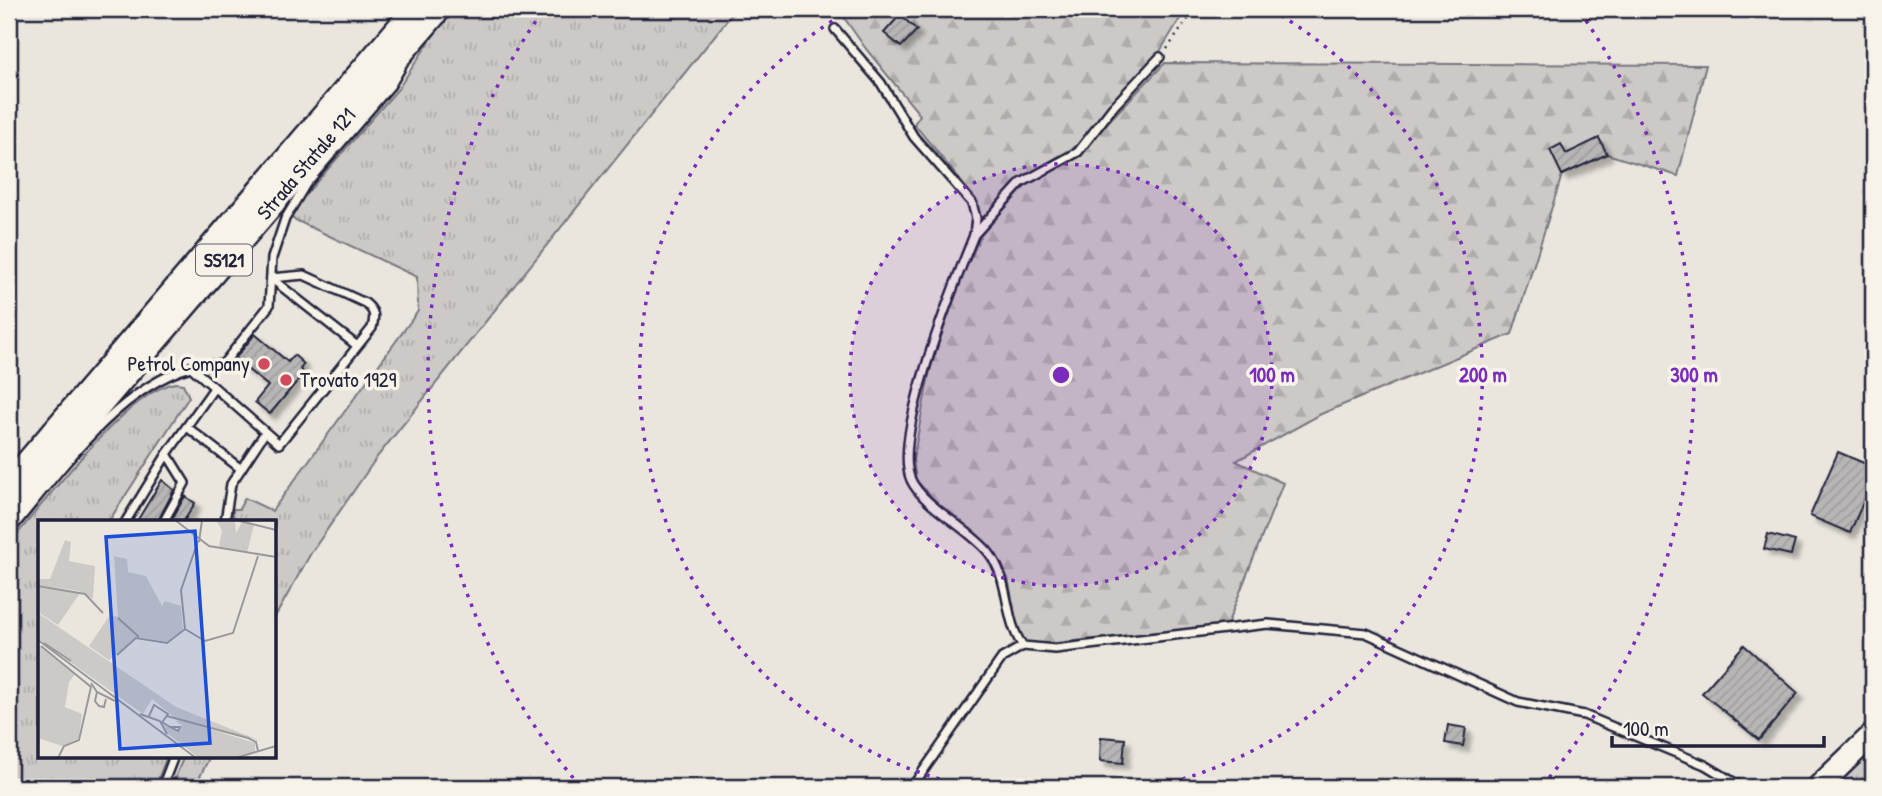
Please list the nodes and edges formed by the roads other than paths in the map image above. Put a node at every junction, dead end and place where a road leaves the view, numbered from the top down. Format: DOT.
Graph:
graph roads {
  1 [pos="404,9"];
  2 [pos="429,11"];
  3 [pos="835,29"];
  4 [pos="1160,57"];
  5 [pos="318,123"];
  6 [pos="974,235"];
  7 [pos="271,278"];
  8 [pos="356,345"];
  9 [pos="191,367"];
  10 [pos="214,388"];
  11 [pos="187,427"];
  12 [pos="264,434"];
  13 [pos="167,454"];
  14 [pos="241,469"];
  15 [pos="9,484"];
  16 [pos="9,511"];
  17 [pos="127,520"];
  18 [pos="165,520"];
  19 [pos="225,520"];
  20 [pos="9,532"];
  21 [pos="1023,646"];
  22 [pos="1873,734"];
  23 [pos="173,758"];
  24 [pos="162,787"];
  25 [pos="912,787"];
  26 [pos="1742,787"];
  27 [pos="1818,787"];
  1 -- 5 [label="lane"];
  2 -- 5 [label="main road, Strada Statale 121 / SS121"];
  2 -- 7 [label="lane"];
  2 -- 16 [label="main road, Strada Statale 121 / SS121"];
  3 -- 6 [label="lane"];
  4 -- 6 [label="lane"];
  5 -- 15 [label="main road, Strada Statale 121 / SS121"];
  6 -- 21 [label="lane"];
  7 -- 8 [label="lane"];
  7 -- 8 [label="lane"];
  7 -- 9 [label="lane"];
  8 -- 12 [label="lane"];
  9 -- 10 [label="lane"];
  9 -- 20 [label="lane"];
  10 -- 11 [label="lane"];
  10 -- 12 [label="lane"];
  11 -- 13 [label="lane"];
  11 -- 14 [label="lane"];
  12 -- 14 [label="lane"];
  13 -- 17 [label="lane"];
  13 -- 18 [label="lane"];
  14 -- 19 [label="lane"];
  21 -- 25 [label="lane"];
  21 -- 26 [label="lane"];
  22 -- 27 [label="street"];
  23 -- 24 [label="lane"];
}
